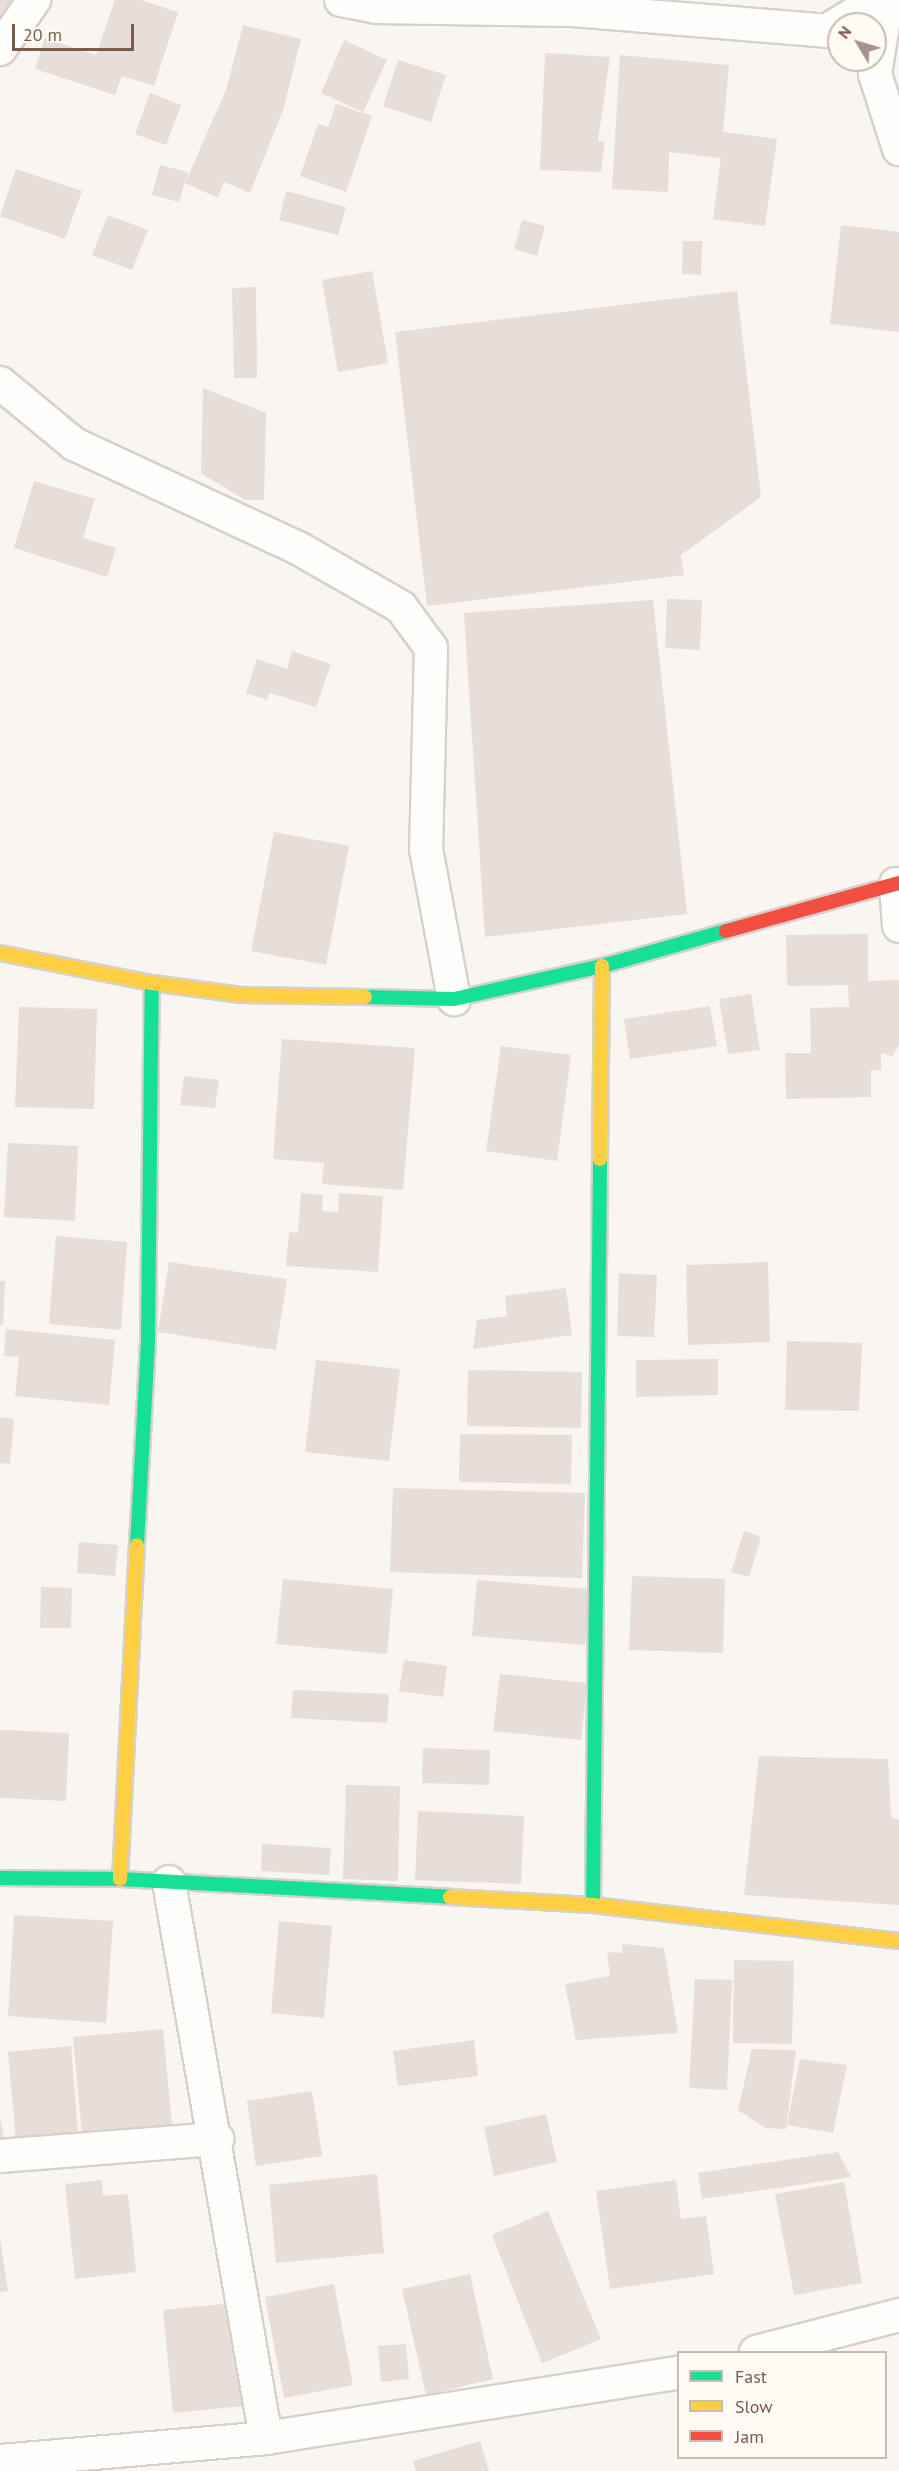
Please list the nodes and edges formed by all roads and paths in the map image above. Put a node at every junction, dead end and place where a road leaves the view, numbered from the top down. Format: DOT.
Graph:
graph roads {
  1 [pos="34,0"];
  2 [pos="341,0"];
  3 [pos="877,0"];
  4 [pos="887,0"];
  5 [pos="0,50"];
  6 [pos="899,149"];
  7 [pos="0,383"];
  8 [pos="897,884"];
  9 [pos="899,926"];
  10 [pos="0,953"];
  11 [pos="602,966"];
  12 [pos="152,983"];
  13 [pos="454,999"];
  14 [pos="0,1878"];
  15 [pos="120,1879"];
  16 [pos="169,1882"];
  17 [pos="593,1905"];
  18 [pos="899,1941"];
  19 [pos="217,2139"];
  20 [pos="0,2156"];
  21 [pos="899,2315"];
  22 [pos="760,2351"];
  23 [pos="677,2373"];
  24 [pos="266,2439"];
  25 [pos="0,2461"];
  1 -- 5 [label="street"];
  2 -- 3 [label="street"];
  4 -- 6 [label="street"];
  7 -- 13 [label="street"];
  8 -- 9 [label="street"];
  8 -- 11 [label="street"];
  10 -- 12 [label="street"];
  11 -- 13 [label="street"];
  11 -- 17 [label="street"];
  12 -- 13 [label="street"];
  12 -- 15 [label="street"];
  14 -- 15 [label="street"];
  15 -- 16 [label="street"];
  16 -- 17 [label="street"];
  16 -- 19 [label="street"];
  17 -- 18 [label="street"];
  19 -- 20 [label="street"];
  19 -- 24 [label="street"];
  21 -- 22 [label="street"];
  23 -- 24 [label="street"];
  24 -- 25 [label="street"];
}
